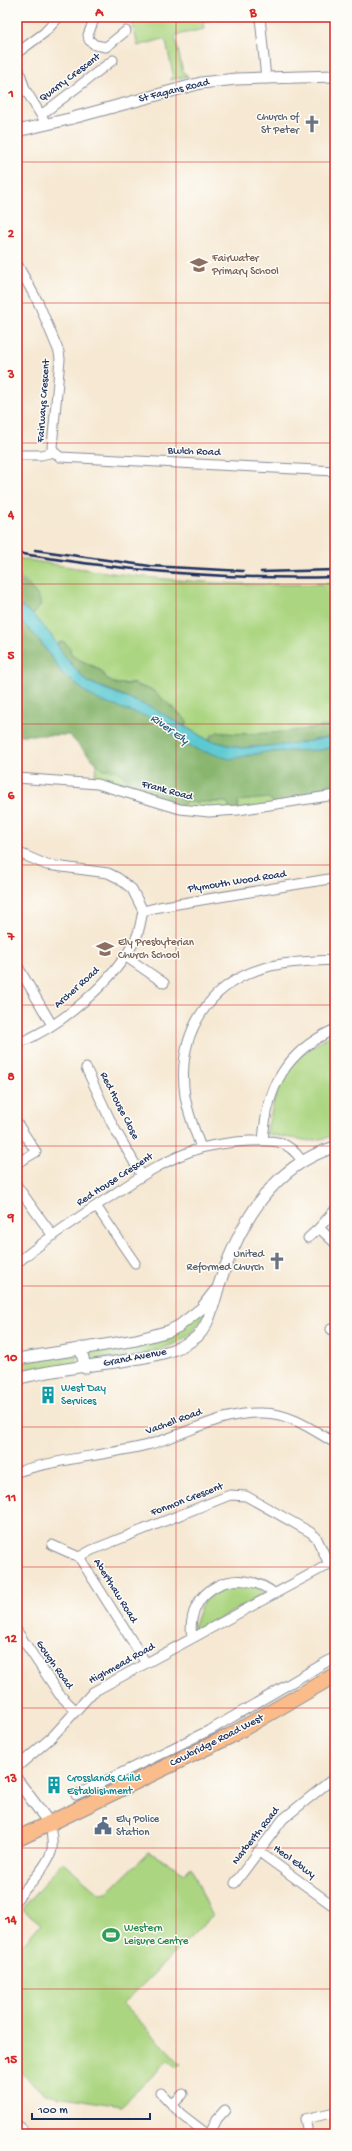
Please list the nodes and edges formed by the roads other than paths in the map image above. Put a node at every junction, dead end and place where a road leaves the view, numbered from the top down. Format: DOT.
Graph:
graph roads {
  1 [pos="59,17"];
  2 [pos="90,17"];
  3 [pos="260,17"];
  4 [pos="126,31"];
  5 [pos="17,53"];
  6 [pos="113,60"];
  7 [pos="17,64"];
  8 [pos="335,76"];
  9 [pos="266,79"];
  10 [pos="41,115"];
  11 [pos="46,125"];
  12 [pos="17,131"];
  13 [pos="17,264"];
  14 [pos="54,452"];
  15 [pos="17,455"];
  16 [pos="335,470"];
  17 [pos="17,778"];
  18 [pos="335,796"];
  19 [pos="17,852"];
  20 [pos="335,878"];
  21 [pos="144,911"];
  22 [pos="335,927"];
  23 [pos="125,956"];
  24 [pos="335,962"];
  25 [pos="17,965"];
  26 [pos="164,983"];
  27 [pos="52,1025"];
  28 [pos="335,1029"];
  29 [pos="17,1044"];
  30 [pos="86,1068"];
  31 [pos="17,1123"];
  32 [pos="262,1141"];
  33 [pos="335,1147"];
  34 [pos="201,1148"];
  35 [pos="302,1161"];
  36 [pos="17,1163"];
  37 [pos="142,1176"];
  38 [pos="17,1186"];
  39 [pos="96,1206"];
  40 [pos="335,1210"];
  41 [pos="319,1228"];
  42 [pos="53,1236"];
  43 [pos="308,1238"];
  44 [pos="335,1242"];
  45 [pos="17,1263"];
  46 [pos="135,1263"];
  47 [pos="219,1286"];
  48 [pos="81,1348"];
  49 [pos="17,1359"];
  50 [pos="85,1368"];
  51 [pos="17,1379"];
  52 [pos="335,1443"];
  53 [pos="17,1472"];
  54 [pos="52,1545"];
  55 [pos="79,1557"];
  56 [pos="332,1563"];
  57 [pos="275,1594"];
  58 [pos="17,1631"];
  59 [pos="192,1638"];
  60 [pos="335,1657"];
  61 [pos="146,1663"];
  62 [pos="322,1665"];
  63 [pos="332,1677"];
  64 [pos="75,1710"];
  65 [pos="17,1767"];
  66 [pos="335,1776"];
  67 [pos="17,1780"];
  68 [pos="100,1791"];
  69 [pos="76,1794"];
  70 [pos="50,1824"];
  71 [pos="17,1839"];
  72 [pos="258,1851"];
  73 [pos="235,1883"];
  74 [pos="17,1899"];
  75 [pos="334,1903"];
  76 [pos="161,2093"];
  77 [pos="183,2094"];
  78 [pos="172,2105"];
  79 [pos="225,2110"];
  80 [pos="335,2112"];
  81 [pos="17,2125"];
  82 [pos="307,2128"];
  83 [pos="27,2134"];
  84 [pos="209,2134"];
  1 -- 5 [label="street"];
  2 -- 4 [label="street"];
  3 -- 9 [label="street"];
  6 -- 10 [label="street, Quarry Crescent"];
  7 -- 10 [label="street"];
  8 -- 9 [label="street, St Fagans Road"];
  9 -- 11 [label="street, St Fagans Road"];
  10 -- 11 [label="street"];
  11 -- 12 [label="street, St Fagans Road"];
  13 -- 14 [label="street, Fairways Crescent"];
  14 -- 15 [label="street"];
  14 -- 16 [label="street, Bwlch Road"];
  17 -- 18 [label="street, Frank Road"];
  19 -- 21 [label="street"];
  20 -- 21 [label="street, Plymouth Wood Road"];
  21 -- 23 [label="street, Archer Road"];
  22 -- 24 [label="street"];
  23 -- 26 [label="street"];
  23 -- 27 [label="street, Archer Road"];
  24 -- 34 [label="street"];
  25 -- 27 [label="street"];
  27 -- 29 [label="street, Archer Road"];
  28 -- 32 [label="street"];
  30 -- 37 [label="street, Red House Close"];
  31 -- 36 [label="street"];
  32 -- 34 [label="street, Red House Crescent"];
  32 -- 35 [label="street, Red House Crescent"];
  33 -- 35 [label="street, Grand Avenue"];
  34 -- 37 [label="street, Red House Crescent"];
  35 -- 47 [label="street, Grand Avenue"];
  37 -- 39 [label="street, Red House Crescent"];
  38 -- 42 [label="street"];
  39 -- 42 [label="street, Red House Crescent"];
  39 -- 46 [label="street"];
  40 -- 41 [label="street"];
  41 -- 43 [label="street"];
  41 -- 44 [label="street"];
  42 -- 45 [label="street, Red House Crescent"];
  47 -- 48 [label="street, Grand Avenue"];
  47 -- 50 [label="street, Grand Avenue"];
  48 -- 49 [label="street, Grand Avenue"];
  48 -- 50 [label="street"];
  50 -- 51 [label="street, Grand Avenue"];
  52 -- 53 [label="street, Vachell Road"];
  54 -- 55 [label="street, Aberthaw Road"];
  55 -- 56 [label="street, Fonmon Crescent"];
  55 -- 61 [label="street, Aberthaw Road"];
  56 -- 57 [label="street, Highmead Road"];
  57 -- 59 [label="street, Highmead Road"];
  57 -- 59 [label="street"];
  58 -- 64 [label="street, Gough Road"];
  59 -- 61 [label="street, Highmead Road"];
  60 -- 62 [label="street, Cowbridge Road West"];
  61 -- 64 [label="street, Highmead Road"];
  62 -- 63 [label="street, Cowbridge Road West"];
  62 -- 68 [label="street, Cowbridge Road West"];
  63 -- 68 [label="highway, Cowbridge Road West"];
  64 -- 65 [label="street, Highmead Road"];
  66 -- 72 [label="street, Narberth Road"];
  67 -- 70 [label="street"];
  68 -- 69 [label="street, Cowbridge Road West"];
  68 -- 70 [label="highway, Cowbridge Road West"];
  70 -- 71 [label="highway, Cowbridge Road West"];
  70 -- 74 [label="street"];
  72 -- 73 [label="street, Narberth Road"];
  72 -- 75 [label="street, Heol Ebwy"];
  76 -- 78 [label="street"];
  77 -- 78 [label="street"];
  78 -- 84 [label="street"];
  79 -- 84 [label="street"];
  80 -- 82 [label="street"];
  81 -- 83 [label="street"];
}
